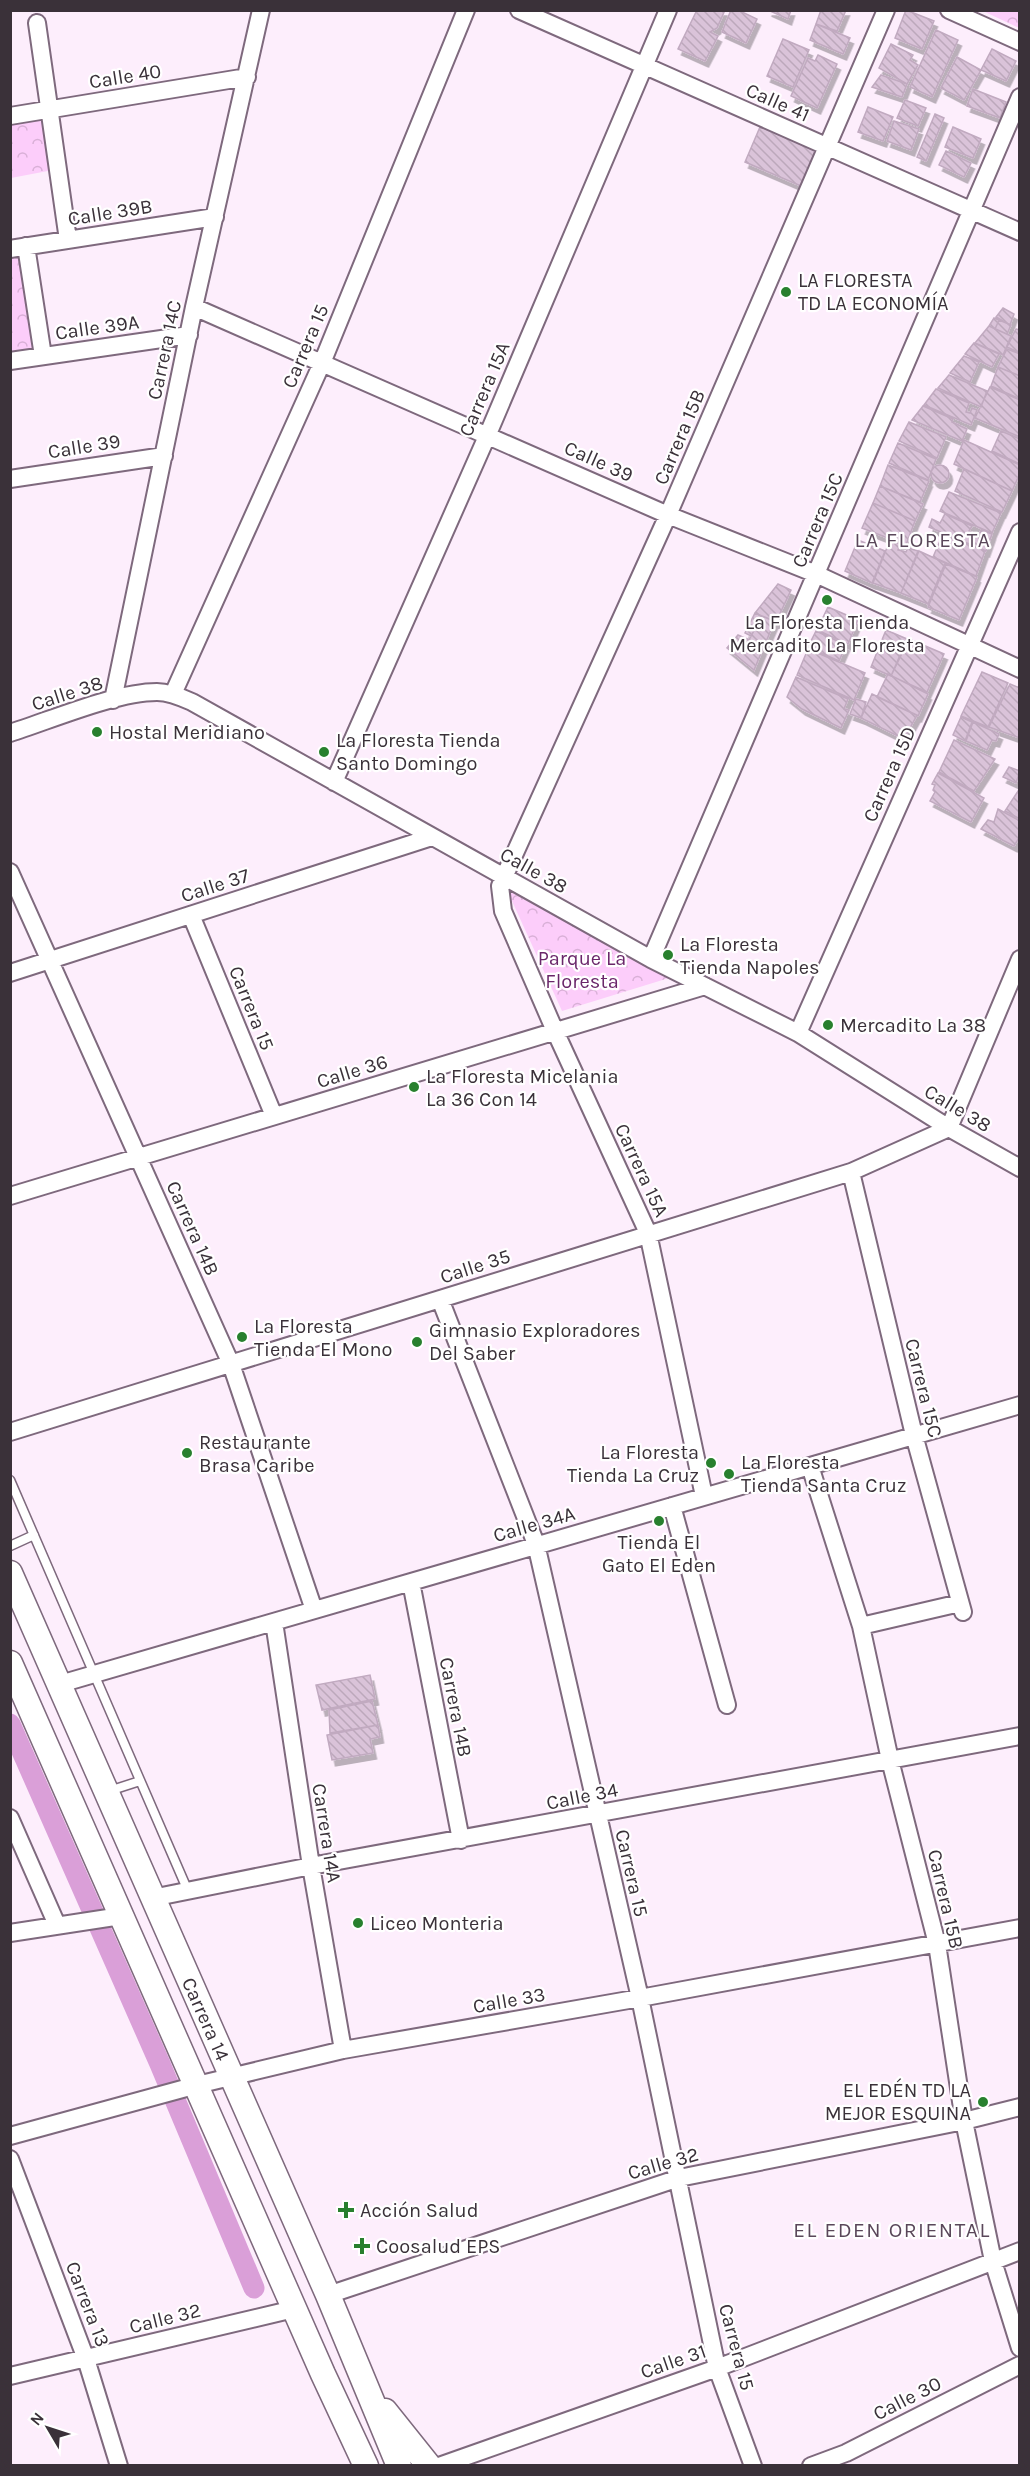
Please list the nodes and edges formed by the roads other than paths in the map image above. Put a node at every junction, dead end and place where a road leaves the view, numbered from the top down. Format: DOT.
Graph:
graph roads {
  1 [pos="261,10"];
  2 [pos="466,10"];
  3 [pos="519,10"];
  4 [pos="668,10"];
  5 [pos="886,10"];
  6 [pos="949,10"];
  7 [pos="38,23"];
  8 [pos="1020,42"];
  9 [pos="644,66"];
  10 [pos="247,77"];
  11 [pos="1020,98"];
  12 [pos="50,109"];
  13 [pos="10,116"];
  14 [pos="827,147"];
  15 [pos="972,211"];
  16 [pos="215,217"];
  17 [pos="1020,232"];
  18 [pos="68,240"];
  19 [pos="18,247"];
  20 [pos="194,308"];
  21 [pos="189,335"];
  22 [pos="43,356"];
  23 [pos="10,361"];
  24 [pos="322,363"];
  25 [pos="488,434"];
  26 [pos="164,456"];
  27 [pos="10,479"];
  28 [pos="668,515"];
  29 [pos="1020,532"];
  30 [pos="816,574"];
  31 [pos="968,646"];
  32 [pos="1020,669"];
  33 [pos="173,694"];
  34 [pos="113,700"];
  35 [pos="10,734"];
  36 [pos="334,782"];
  37 [pos="432,837"];
  38 [pos="10,872"];
  39 [pos="503,876"];
  40 [pos="190,915"];
  41 [pos="651,959"];
  42 [pos="1020,959"];
  43 [pos="49,961"];
  44 [pos="10,973"];
  45 [pos="705,986"];
  46 [pos="555,1031"];
  47 [pos="798,1033"];
  48 [pos="274,1116"];
  49 [pos="949,1128"];
  50 [pos="138,1158"];
  51 [pos="1020,1168"];
  52 [pos="851,1172"];
  53 [pos="10,1196"];
  54 [pos="648,1233"];
  55 [pos="440,1299"];
  56 [pos="231,1364"];
  57 [pos="1020,1405"];
  58 [pos="10,1432"];
  59 [pos="914,1435"];
  60 [pos="810,1466"];
  61 [pos="10,1480"];
  62 [pos="704,1496"];
  63 [pos="672,1506"];
  64 [pos="34,1535"];
  65 [pos="536,1545"];
  66 [pos="10,1546"];
  67 [pos="10,1573"];
  68 [pos="411,1582"];
  69 [pos="314,1610"];
  70 [pos="273,1622"];
  71 [pos="861,1626"];
  72 [pos="10,1663"];
  73 [pos="94,1675"];
  74 [pos="60,1684"];
  75 [pos="727,1706"];
  76 [pos="1020,1736"];
  77 [pos="890,1760"];
  78 [pos="140,1780"];
  79 [pos="106,1792"];
  80 [pos="596,1815"];
  81 [pos="10,1818"];
  82 [pos="461,1840"];
  83 [pos="311,1866"];
  84 [pos="188,1891"];
  85 [pos="152,1898"];
  86 [pos="112,1917"];
  87 [pos="64,1924"];
  88 [pos="1020,1928"];
  89 [pos="10,1932"];
  90 [pos="937,1944"];
  91 [pos="640,1998"];
  92 [pos="343,2050"];
  93 [pos="231,2076"];
  94 [pos="187,2088"];
  95 [pos="1020,2107"];
  96 [pos="964,2121"];
  97 [pos="10,2136"];
  98 [pos="10,2159"];
  99 [pos="679,2178"];
  100 [pos="1020,2251"];
  101 [pos="993,2261"];
  102 [pos="328,2295"];
  103 [pos="294,2309"];
  104 [pos="1020,2348"];
  105 [pos="86,2359"];
  106 [pos="1020,2365"];
  107 [pos="717,2368"];
  108 [pos="323,2374"];
  109 [pos="10,2376"];
  110 [pos="368,2389"];
  111 [pos="849,2459"];
  112 [pos="119,2466"];
  113 [pos="352,2466"];
  114 [pos="366,2466"];
  115 [pos="399,2466"];
  116 [pos="429,2466"];
  117 [pos="439,2466"];
  118 [pos="753,2466"];
  119 [pos="811,2466"];
  1 -- 10 [label="street, Carrera 14C"];
  2 -- 24 [label="street, Carrera 15"];
  3 -- 9 [label="street, Calle 41"];
  4 -- 9 [label="street, Carrera 15A"];
  5 -- 14 [label="street, Carrera 15B"];
  6 -- 8 [label="street"];
  7 -- 12 [label="street"];
  9 -- 14 [label="street, Calle 41"];
  9 -- 25 [label="street, Carrera 15A"];
  10 -- 12 [label="street, Calle 40"];
  10 -- 16 [label="street, Carrera 14C"];
  11 -- 15 [label="street, Carrera 15C"];
  12 -- 13 [label="street, Calle 40"];
  12 -- 18 [label="street"];
  14 -- 15 [label="street, Calle 41"];
  14 -- 28 [label="street, Carrera 15B"];
  15 -- 17 [label="street, Calle 41"];
  15 -- 30 [label="street, Carrera 15C"];
  16 -- 18 [label="street, Calle 39B"];
  16 -- 20 [label="street, Carrera 14C"];
  18 -- 19 [label="street, Calle 39B"];
  19 -- 22 [label="street"];
  20 -- 21 [label="street, Carrera 14C"];
  20 -- 24 [label="street, Calle 39"];
  21 -- 22 [label="street, Calle 39A"];
  21 -- 26 [label="street, Carrera 14C"];
  22 -- 23 [label="street, Calle 39A"];
  24 -- 25 [label="street, Calle 39"];
  24 -- 33 [label="street, Carrera 15"];
  25 -- 28 [label="street, Calle 39"];
  25 -- 36 [label="street, Carrera 15A"];
  26 -- 27 [label="street, Calle 39"];
  26 -- 34 [label="street, Carrera 14C"];
  28 -- 30 [label="street, Calle 39"];
  28 -- 39 [label="street, Carrera 15B"];
  29 -- 31 [label="street, Carrera 15D"];
  30 -- 31 [label="street, Calle 39"];
  30 -- 41 [label="street, Carrera 15C"];
  31 -- 32 [label="street, Calle 39"];
  31 -- 47 [label="street, Carrera 15D"];
  33 -- 34 [label="street, Calle 38"];
  33 -- 36 [label="street, Calle 38"];
  34 -- 35 [label="street, Calle 38"];
  36 -- 37 [label="street, Calle 38"];
  37 -- 39 [label="street, Calle 38"];
  37 -- 40 [label="street, Calle 37"];
  38 -- 43 [label="street, Carrera 14B"];
  39 -- 41 [label="street, Calle 38"];
  39 -- 46 [label="street, Carrera 15A"];
  40 -- 43 [label="street, Calle 37"];
  40 -- 48 [label="street, Carrera 15"];
  41 -- 45 [label="street, Calle 38"];
  42 -- 49 [label="street"];
  43 -- 44 [label="street, Calle 37"];
  43 -- 50 [label="street, Carrera 14B"];
  45 -- 46 [label="street, Calle 36"];
  45 -- 47 [label="street, Calle 38"];
  46 -- 48 [label="street, Calle 36"];
  46 -- 54 [label="street, Carrera 15A"];
  47 -- 49 [label="street, Calle 38"];
  48 -- 50 [label="street, Calle 36"];
  49 -- 51 [label="street, Calle 38"];
  49 -- 52 [label="street, Calle 35"];
  50 -- 53 [label="street, Calle 36"];
  50 -- 56 [label="street, Carrera 14B"];
  52 -- 54 [label="street, Calle 35"];
  52 -- 59 [label="street, Carrera 15C"];
  54 -- 55 [label="street, Calle 35"];
  54 -- 62 [label="street, Carrera 15A"];
  55 -- 56 [label="street, Calle 35"];
  55 -- 65 [label="street, Carrera 15"];
  56 -- 58 [label="street, Calle 35"];
  56 -- 69 [label="street, Carrera 14B"];
  57 -- 59 [label="street, Calle 34A"];
  59 -- 60 [label="street, Calle 34A"];
  59 -- 71 [label="street, Carrera 15C"];
  60 -- 62 [label="street, Calle 34A"];
  60 -- 71 [label="street, Carrera 15B"];
  61 -- 64 [label="lane"];
  62 -- 63 [label="street, Calle 34A"];
  63 -- 65 [label="street, Calle 34A"];
  63 -- 75 [label="street"];
  64 -- 66 [label="lane"];
  64 -- 73 [label="lane"];
  65 -- 68 [label="street, Calle 34A"];
  65 -- 80 [label="street, Carrera 15"];
  67 -- 74 [label="main road, Carrera 14"];
  68 -- 69 [label="street, Calle 34A"];
  68 -- 82 [label="street, Carrera 14B"];
  69 -- 70 [label="street, Calle 34A"];
  70 -- 73 [label="street, Calle 34A"];
  70 -- 83 [label="street, Carrera 14A"];
  71 -- 77 [label="street, Carrera 15B"];
  72 -- 86 [label="main road, Carrera 14"];
  73 -- 74 [label="street, Calle 34A"];
  73 -- 78 [label="lane"];
  74 -- 79 [label="main road, Carrera 14"];
  76 -- 77 [label="street, Calle 34"];
  77 -- 80 [label="street, Calle 34"];
  77 -- 90 [label="street, Carrera 15B"];
  78 -- 79 [label="lane"];
  78 -- 84 [label="lane"];
  79 -- 85 [label="main road, Carrera 14"];
  80 -- 82 [label="street, Calle 34"];
  80 -- 91 [label="street, Carrera 15"];
  81 -- 87 [label="street"];
  82 -- 83 [label="street, Calle 34"];
  83 -- 84 [label="street, Calle 34"];
  83 -- 92 [label="street, Carrera 14A"];
  84 -- 85 [label="street, Calle 34"];
  85 -- 93 [label="main road, Carrera 14"];
  86 -- 87 [label="street"];
  86 -- 94 [label="main road, Carrera 14"];
  87 -- 89 [label="street"];
  88 -- 90 [label="street, Calle 33"];
  90 -- 91 [label="street, Calle 33"];
  90 -- 96 [label="street, Carrera 15B"];
  91 -- 92 [label="street, Calle 33"];
  91 -- 99 [label="street, Carrera 15"];
  92 -- 93 [label="street, Calle 33"];
  93 -- 94 [label="street, Calle 33"];
  93 -- 102 [label="main road, Carrera 14"];
  94 -- 97 [label="street, Calle 33"];
  94 -- 103 [label="main road, Carrera 14"];
  95 -- 96 [label="street, Calle 32"];
  96 -- 99 [label="street, Calle 32"];
  96 -- 101 [label="street, Carrera 15B"];
  98 -- 105 [label="street, Carrera 13"];
  99 -- 102 [label="street, Calle 32"];
  99 -- 107 [label="street, Carrera 15"];
  100 -- 101 [label="street, Calle 31"];
  101 -- 104 [label="street, Carrera 15B"];
  101 -- 107 [label="street, Calle 31"];
  102 -- 110 [label="main road, Carrera 14"];
  103 -- 105 [label="street, Calle 32"];
  103 -- 108 [label="main road, Carrera 14"];
  105 -- 109 [label="street, Calle 32"];
  105 -- 112 [label="street, Carrera 13"];
  106 -- 111 [label="street, Calle 30"];
  107 -- 117 [label="street, Calle 31"];
  107 -- 118 [label="street, Carrera 15"];
  108 -- 113 [label="main road"];
  108 -- 114 [label="main road, Carrera 14"];
  110 -- 115 [label="main road, Carrera 14"];
  110 -- 116 [label="main road"];
  111 -- 119 [label="street, Calle 30"];
}
